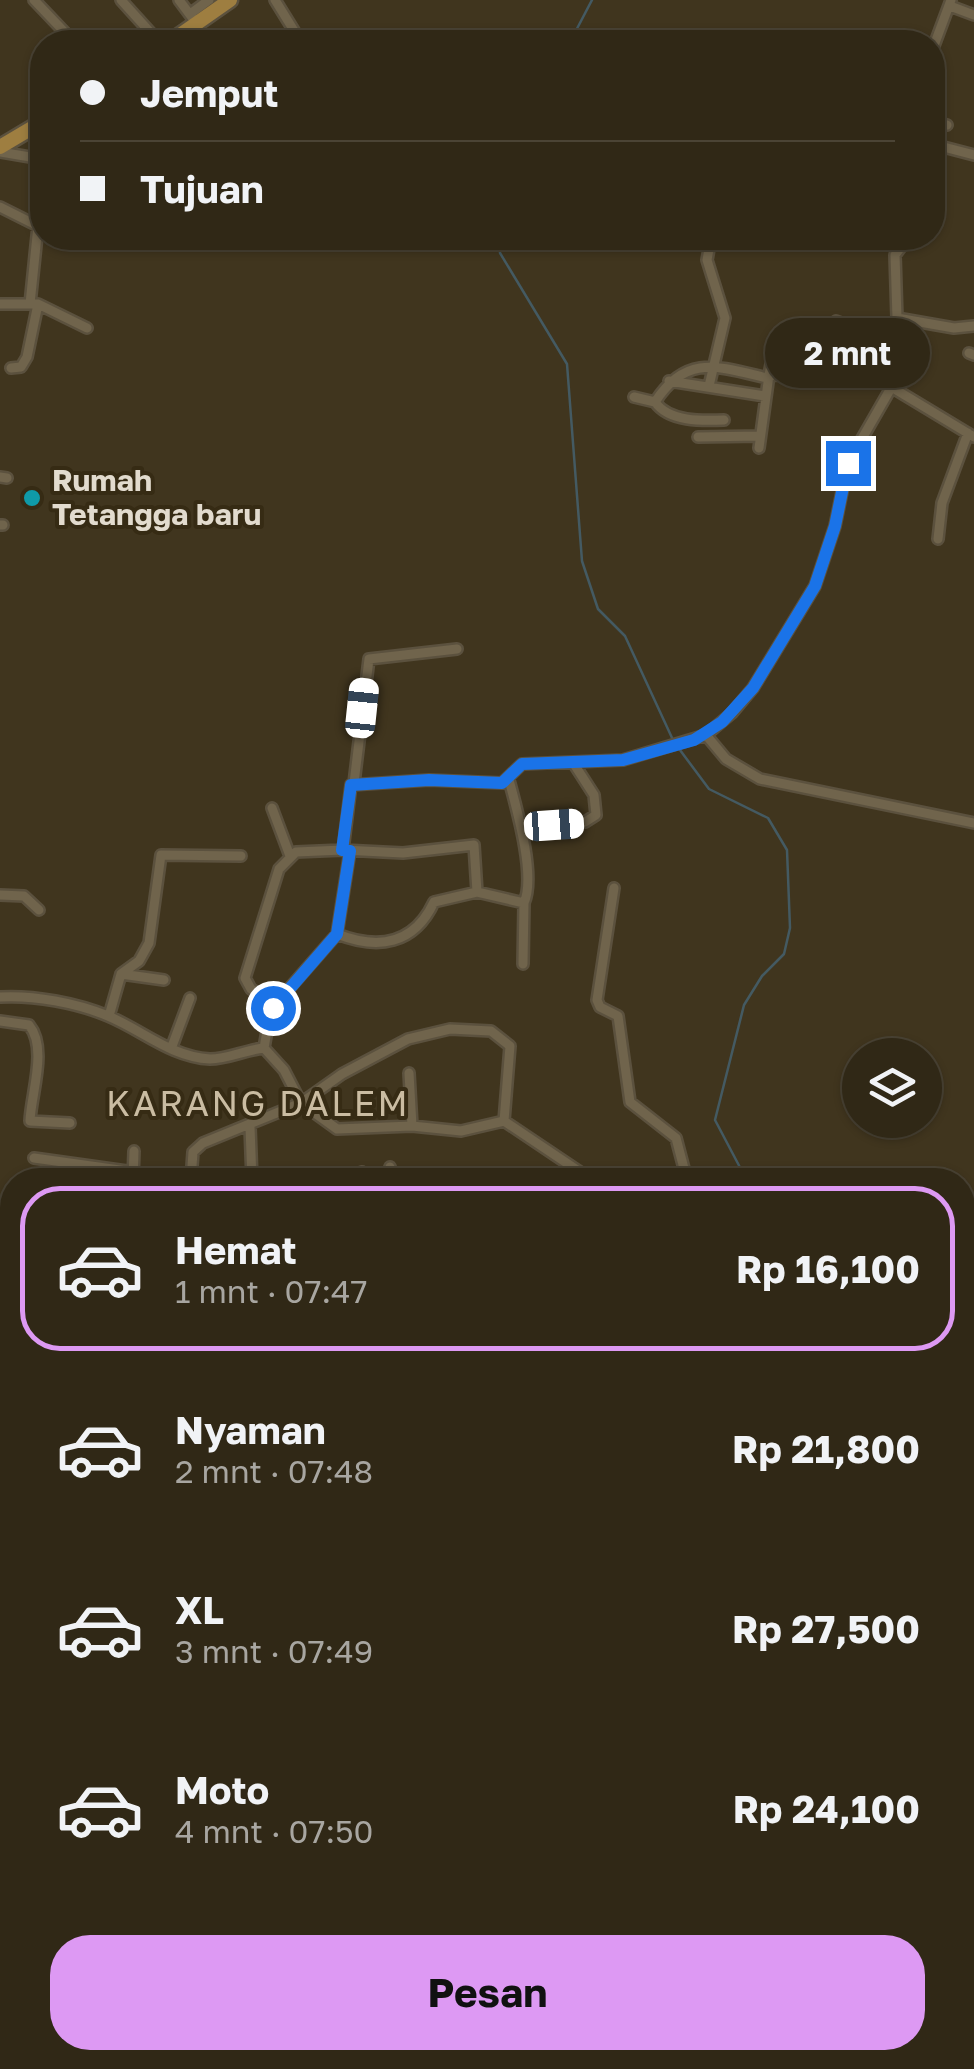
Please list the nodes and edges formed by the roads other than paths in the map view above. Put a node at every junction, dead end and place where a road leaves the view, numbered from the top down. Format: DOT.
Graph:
graph roads {
  1 [pos="33,0"];
  2 [pos="121,0"];
  3 [pos="179,0"];
  4 [pos="209,0"];
  5 [pos="230,0"];
  6 [pos="275,0"];
  7 [pos="951,3"];
  8 [pos="974,16"];
  9 [pos="194,19"];
  10 [pos="62,30"];
  11 [pos="148,30"];
  12 [pos="183,30"];
  13 [pos="294,30"];
  14 [pos="940,30"];
  15 [pos="30,130"];
  16 [pos="945,147"];
  17 [pos="0,150"];
  18 [pos="974,155"];
  19 [pos="30,156"];
  20 [pos="0,207"];
  21 [pos="30,222"];
  22 [pos="37,250"];
  23 [pos="709,250"];
  24 [pos="898,250"];
  25 [pos="0,304"];
  26 [pos="34,304"];
  27 [pos="896,318"];
  28 [pos="836,321"];
  29 [pos="974,326"];
  30 [pos="87,328"];
  31 [pos="776,337"];
  32 [pos="879,337"];
  33 [pos="11,368"];
  34 [pos="714,368"];
  35 [pos="873,376"];
  36 [pos="768,377"];
  37 [pos="669,381"];
  38 [pos="709,386"];
  39 [pos="891,388"];
  40 [pos="764,396"];
  41 [pos="634,397"];
  42 [pos="654,402"];
  43 [pos="724,420"];
  44 [pos="971,435"];
  45 [pos="760,436"];
  46 [pos="698,437"];
  47 [pos="760,448"];
  48 [pos="938,539"];
  49 [pos="457,650"];
  50 [pos="706,735"];
  51 [pos="574,764"];
  52 [pos="509,780"];
  53 [pos="354,782"];
  54 [pos="272,808"];
  55 [pos="974,822"];
  56 [pos="554,825"];
  57 [pos="346,850"];
  58 [pos="241,856"];
  59 [pos="290,856"];
  60 [pos="614,888"];
  61 [pos="477,892"];
  62 [pos="0,895"];
  63 [pos="524,903"];
  64 [pos="40,910"];
  65 [pos="337,934"];
  66 [pos="522,964"];
  67 [pos="121,974"];
  68 [pos="164,980"];
  69 [pos="0,997"];
  70 [pos="190,998"];
  71 [pos="273,1008"];
  72 [pos="109,1016"];
  73 [pos="0,1021"];
  74 [pos="264,1048"];
  75 [pos="171,1049"];
  76 [pos="409,1073"];
  77 [pos="301,1103"];
  78 [pos="504,1121"];
  79 [pos="70,1123"];
  80 [pos="412,1126"];
  81 [pos="250,1127"];
  82 [pos="134,1150"];
  83 [pos="34,1158"];
  84 [pos="89,1168"];
  85 [pos="133,1168"];
  86 [pos="193,1168"];
  87 [pos="252,1168"];
  88 [pos="572,1168"];
  89 [pos="684,1168"];
  1 -- 10 [label="street"];
  2 -- 11 [label="street"];
  3 -- 9 [label="street"];
  4 -- 9 [label="street"];
  5 -- 9 [label="main road"];
  6 -- 13 [label="street"];
  7 -- 8 [label="street"];
  7 -- 14 [label="street"];
  9 -- 12 [label="main road"];
  15 -- 17 [label="main road"];
  16 -- 18 [label="street"];
  17 -- 19 [label="street"];
  20 -- 21 [label="street"];
  22 -- 26 [label="street"];
  23 -- 34 [label="street"];
  24 -- 27 [label="street"];
  25 -- 26 [label="street"];
  26 -- 30 [label="street"];
  26 -- 33 [label="street"];
  27 -- 29 [label="street"];
  27 -- 32 [label="street"];
  28 -- 32 [label="street"];
  31 -- 36 [label="street"];
  32 -- 35 [label="street"];
  34 -- 36 [label="street"];
  34 -- 37 [label="street"];
  34 -- 38 [label="street"];
  35 -- 36 [label="street"];
  35 -- 39 [label="street"];
  36 -- 40 [label="street"];
  37 -- 38 [label="street"];
  37 -- 42 [label="street"];
  38 -- 40 [label="street"];
  39 -- 44 [label="street"];
  39 -- 50 [label="street"];
  40 -- 45 [label="street"];
  41 -- 42 [label="street"];
  42 -- 43 [label="street"];
  44 -- 48 [label="street"];
  45 -- 46 [label="street"];
  45 -- 47 [label="street"];
  49 -- 53 [label="street"];
  50 -- 51 [label="street"];
  50 -- 55 [label="street"];
  51 -- 52 [label="street"];
  51 -- 56 [label="street"];
  52 -- 53 [label="street"];
  52 -- 63 [label="street"];
  53 -- 57 [label="street"];
  54 -- 59 [label="street"];
  57 -- 59 [label="street"];
  57 -- 61 [label="street"];
  57 -- 65 [label="street"];
  58 -- 67 [label="street"];
  59 -- 71 [label="street"];
  60 -- 89 [label="street"];
  61 -- 63 [label="street"];
  61 -- 65 [label="street"];
  62 -- 64 [label="street"];
  63 -- 66 [label="street"];
  65 -- 71 [label="street"];
  67 -- 68 [label="street"];
  67 -- 72 [label="street"];
  69 -- 72 [label="street"];
  70 -- 75 [label="street"];
  71 -- 74 [label="street"];
  72 -- 75 [label="street"];
  73 -- 79 [label="street"];
  74 -- 75 [label="street"];
  74 -- 77 [label="street"];
  76 -- 80 [label="street"];
  77 -- 78 [label="street"];
  77 -- 80 [label="street"];
  77 -- 81 [label="street"];
  78 -- 80 [label="street"];
  78 -- 88 [label="street"];
  81 -- 86 [label="street"];
  81 -- 87 [label="street"];
  82 -- 85 [label="street"];
  83 -- 84 [label="street"];
}
